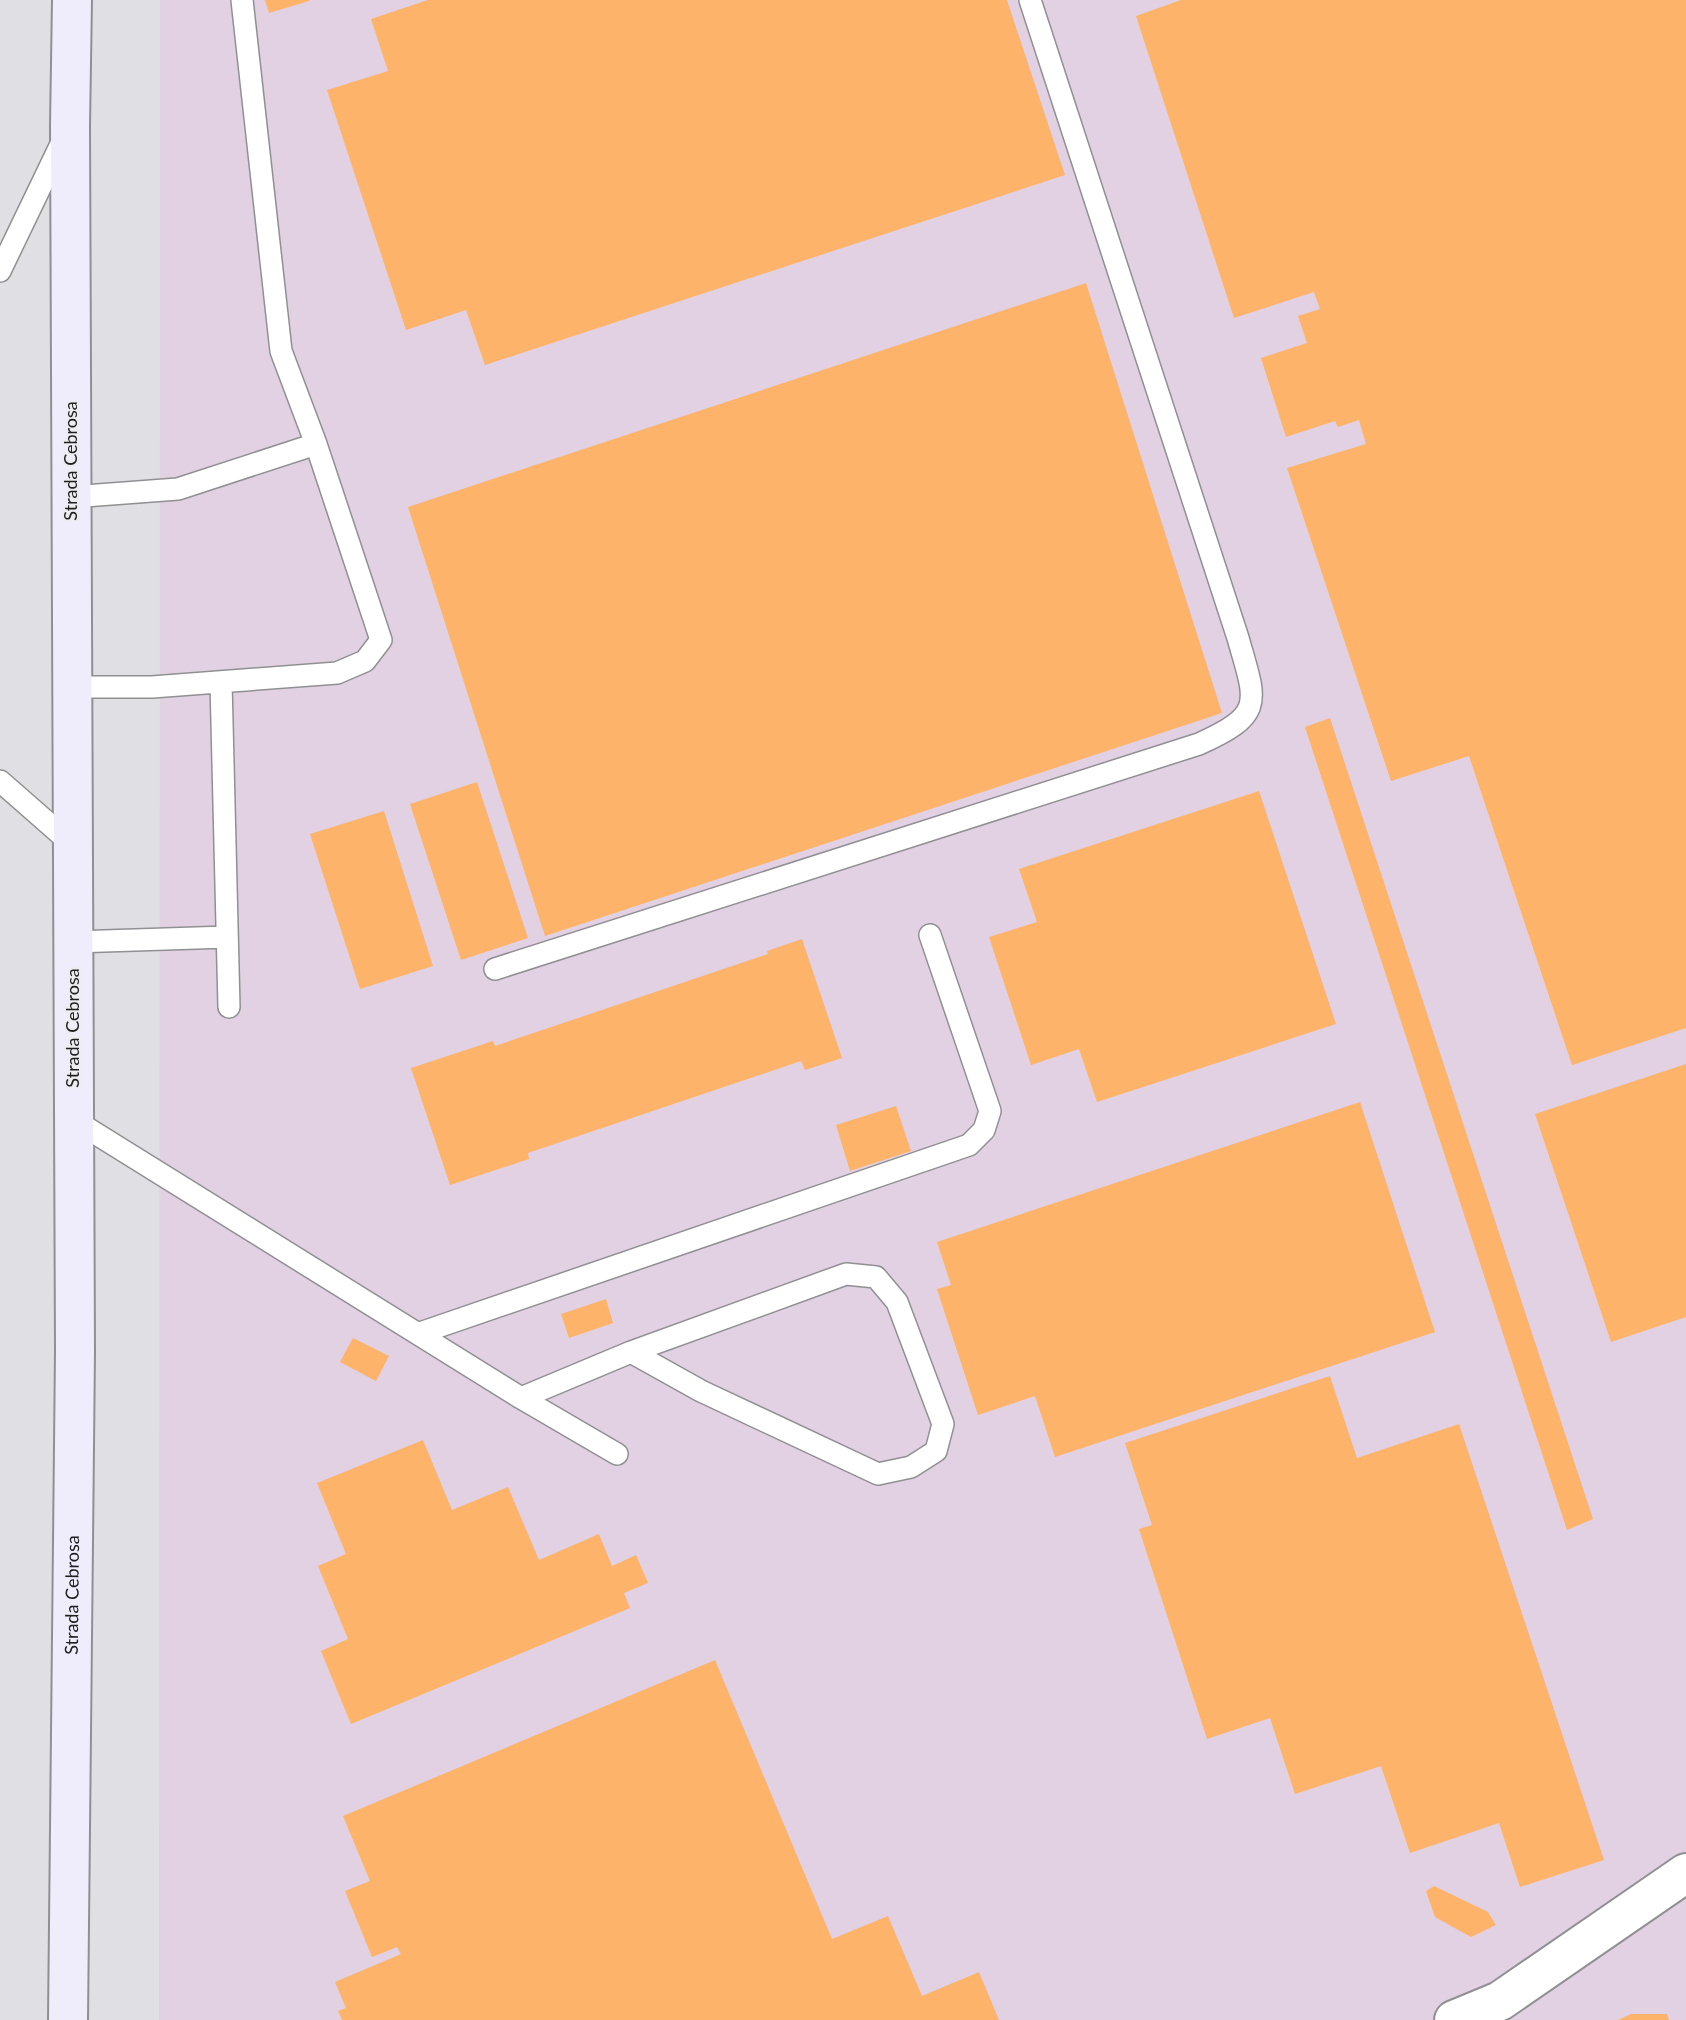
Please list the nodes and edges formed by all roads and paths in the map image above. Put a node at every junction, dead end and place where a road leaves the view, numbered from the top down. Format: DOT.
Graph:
graph roads {
  1 [pos="242,0"];
  2 [pos="1030,0"];
  3 [pos="68,12"];
  4 [pos="69,126"];
  5 [pos="0,271"];
  6 [pos="316,444"];
  7 [pos="71,497"];
  8 [pos="221,682"];
  9 [pos="72,687"];
  10 [pos="0,781"];
  11 [pos="73,845"];
  12 [pos="930,934"];
  13 [pos="227,937"];
  14 [pos="73,942"];
  15 [pos="495,970"];
  16 [pos="229,1007"];
  17 [pos="74,1120"];
  18 [pos="420,1333"];
  19 [pos="631,1352"];
  20 [pos="521,1398"];
  21 [pos="617,1454"];
  22 [pos="1686,1873"];
  23 [pos="68,2020"];
  24 [pos="1454,2020"];
  1 -- 6 [label="lane"];
  2 -- 15 [label="lane"];
  3 -- 4 [label="main road, Strada Cebrosa"];
  4 -- 5 [label="lane"];
  4 -- 7 [label="main road, Strada Cebrosa"];
  6 -- 7 [label="lane"];
  6 -- 8 [label="lane"];
  7 -- 9 [label="main road, Strada Cebrosa"];
  8 -- 9 [label="lane"];
  8 -- 13 [label="lane"];
  9 -- 11 [label="main road, Strada Cebrosa"];
  10 -- 11 [label="lane"];
  11 -- 14 [label="main road, Strada Cebrosa"];
  12 -- 18 [label="lane"];
  13 -- 14 [label="lane"];
  13 -- 16 [label="lane"];
  14 -- 17 [label="main road, Strada Cebrosa"];
  17 -- 18 [label="lane"];
  17 -- 23 [label="main road, Strada Cebrosa"];
  18 -- 20 [label="lane"];
  19 -- 19 [label="lane"];
  19 -- 20 [label="lane"];
  20 -- 21 [label="lane"];
  22 -- 24 [label="street"];
}
